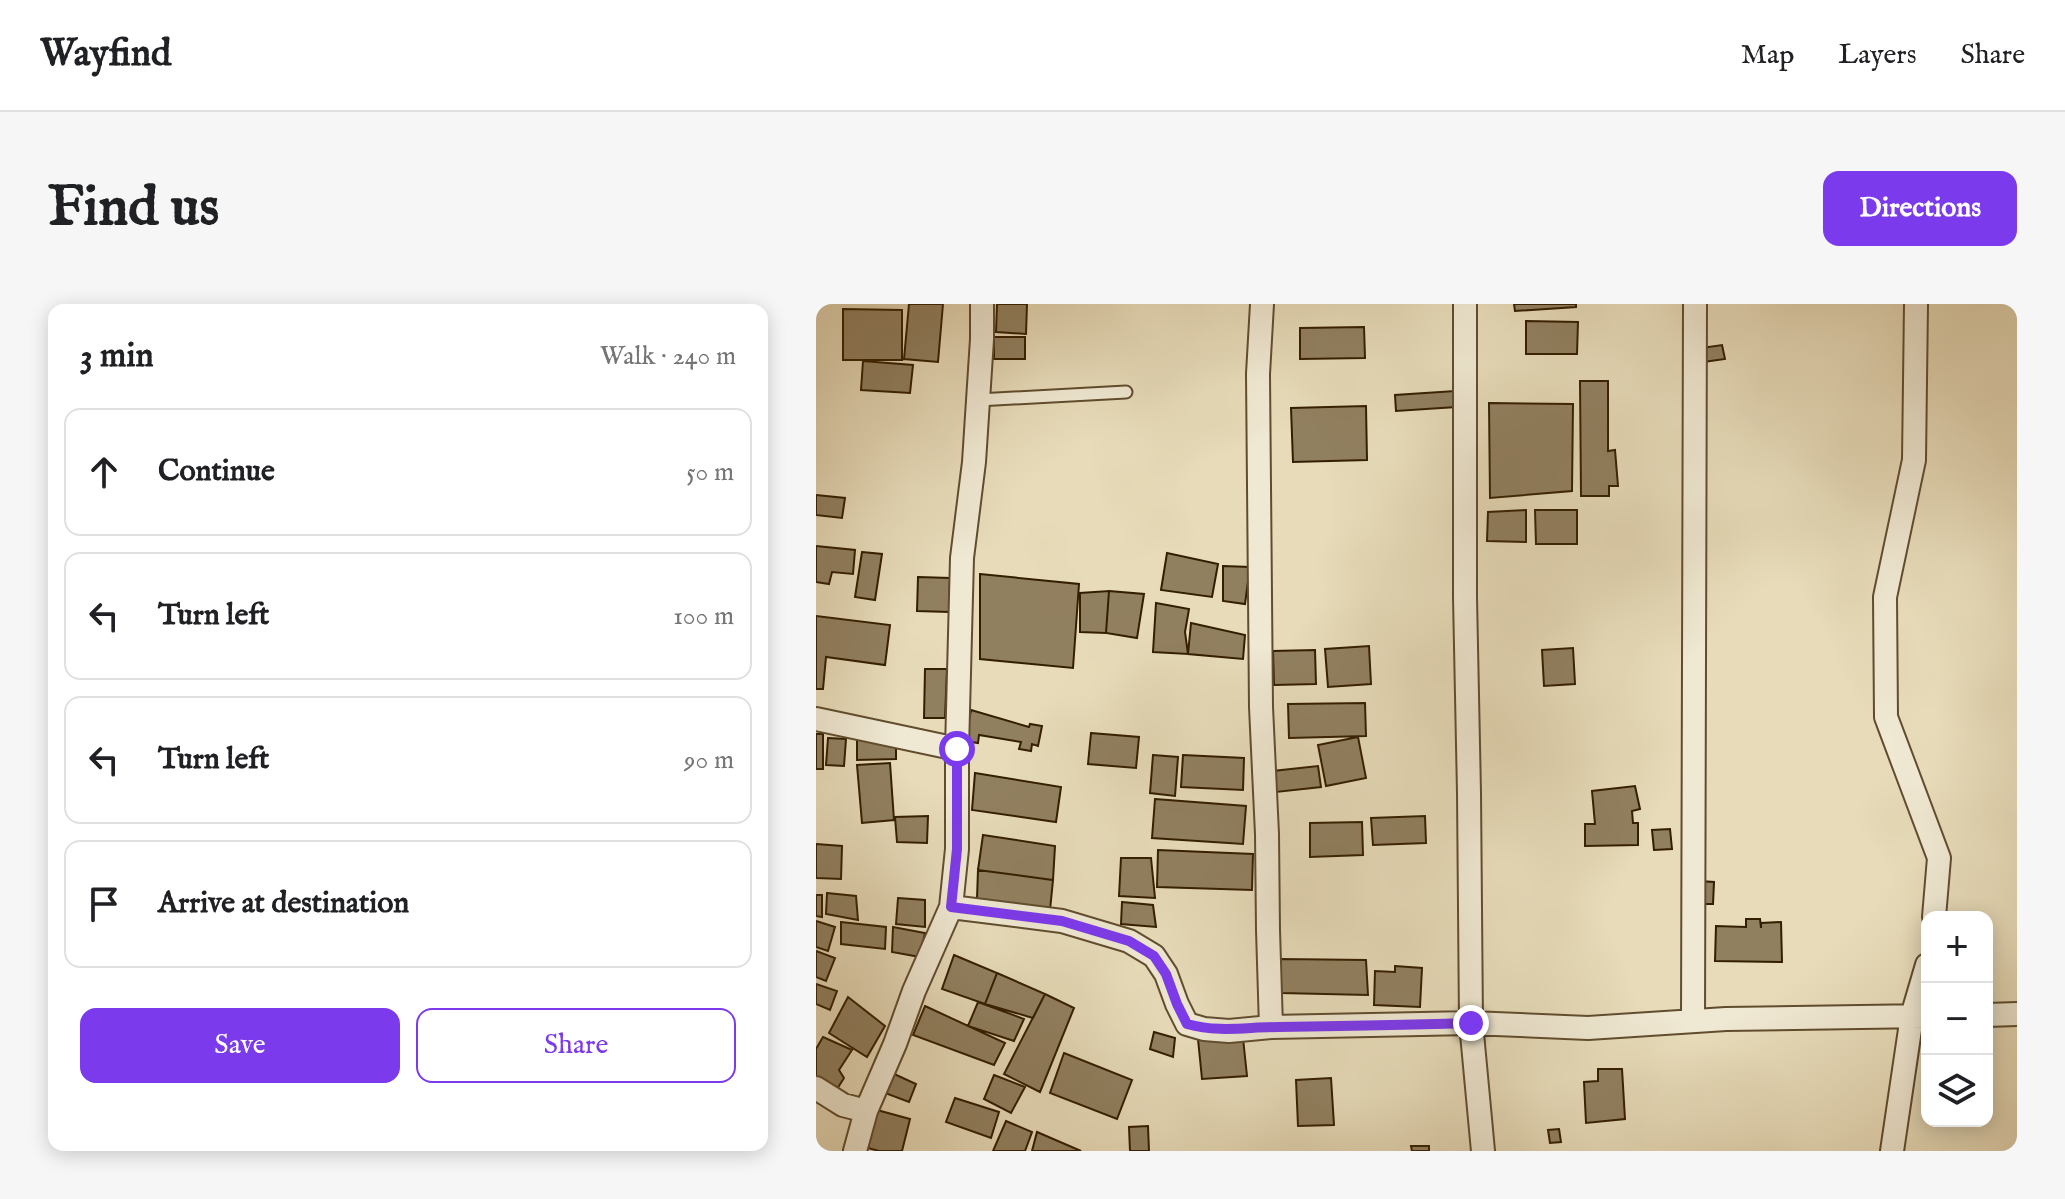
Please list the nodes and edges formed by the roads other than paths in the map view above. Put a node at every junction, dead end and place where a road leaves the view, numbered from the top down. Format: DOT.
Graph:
graph roads {
  1 [pos="982,304"];
  2 [pos="1262,304"];
  3 [pos="1465,304"];
  4 [pos="1695,304"];
  5 [pos="1916,304"];
  6 [pos="1126,392"];
  7 [pos="978,400"];
  8 [pos="816,719"];
  9 [pos="957,749"];
  10 [pos="951,907"];
  11 [pos="1935,911"];
  12 [pos="1925,983"];
  13 [pos="2017,1014"];
  14 [pos="1993,1015"];
  15 [pos="1920,1016"];
  16 [pos="1693,1021"];
  17 [pos="1471,1023"];
  18 [pos="1271,1027"];
  19 [pos="816,1088"];
  20 [pos="866,1111"];
  21 [pos="855,1151"];
  22 [pos="1483,1151"];
  23 [pos="1892,1151"];
  1 -- 7 [label="street"];
  2 -- 18 [label="street"];
  3 -- 17 [label="street"];
  4 -- 16 [label="street"];
  5 -- 11 [label="street"];
  6 -- 7 [label="lane"];
  7 -- 9 [label="street"];
  8 -- 9 [label="street"];
  9 -- 10 [label="street"];
  10 -- 18 [label="street"];
  10 -- 20 [label="street"];
  12 -- 15 [label="street"];
  13 -- 14 [label="street"];
  15 -- 16 [label="street"];
  15 -- 23 [label="street"];
  16 -- 17 [label="street"];
  17 -- 18 [label="street"];
  17 -- 22 [label="street"];
  19 -- 20 [label="street"];
  20 -- 21 [label="street"];
}
